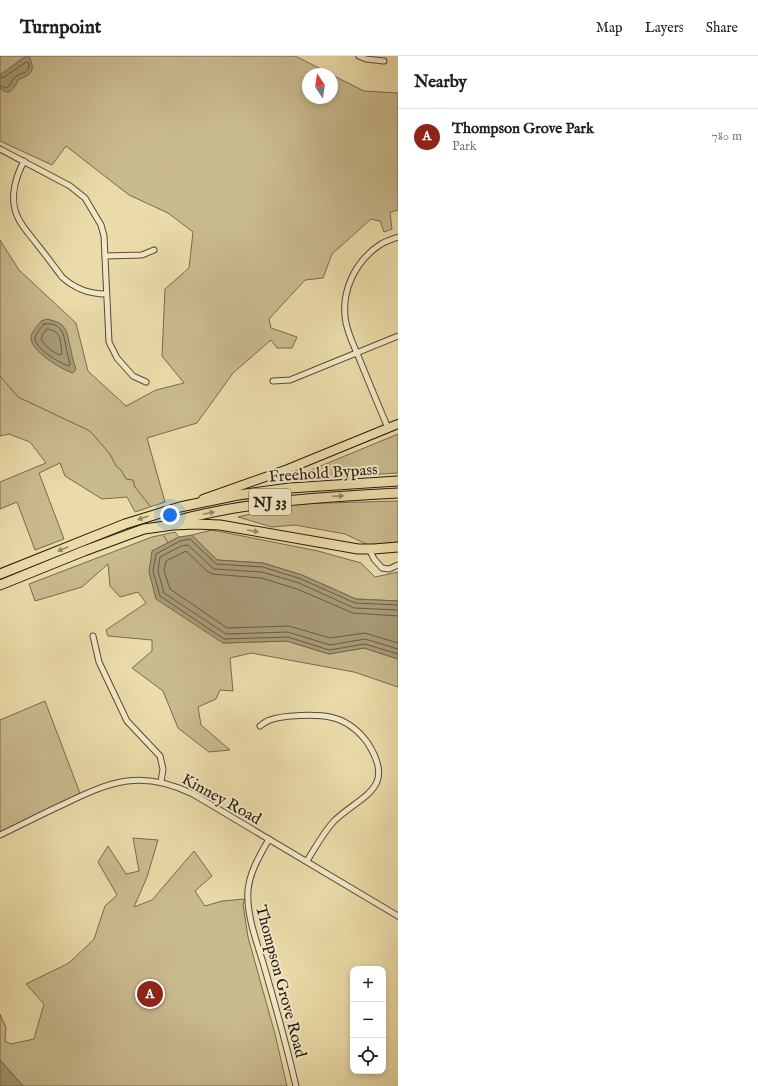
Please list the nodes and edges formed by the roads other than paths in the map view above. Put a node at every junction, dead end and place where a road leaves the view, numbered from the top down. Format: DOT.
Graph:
graph roads {
  1 [pos="359,56"];
  2 [pos="384,61"];
  3 [pos="0,149"];
  4 [pos="24,161"];
  5 [pos="398,237"];
  6 [pos="154,250"];
  7 [pos="104,256"];
  8 [pos="106,294"];
  9 [pos="398,336"];
  10 [pos="357,353"];
  11 [pos="273,381"];
  12 [pos="146,382"];
  13 [pos="398,424"];
  14 [pos="388,428"];
  15 [pos="398,481"];
  16 [pos="398,493"];
  17 [pos="180,507"];
  18 [pos="144,530"];
  19 [pos="398,547"];
  20 [pos="369,549"];
  21 [pos="398,565"];
  22 [pos="0,574"];
  23 [pos="0,585"];
  24 [pos="93,636"];
  25 [pos="260,726"];
  26 [pos="161,782"];
  27 [pos="0,835"];
  28 [pos="269,839"];
  29 [pos="307,861"];
  30 [pos="398,916"];
  31 [pos="296,1086"];
  1 -- 2 [label="street"];
  3 -- 4 [label="street"];
  4 -- 7 [label="street"];
  4 -- 8 [label="street"];
  5 -- 10 [label="street"];
  6 -- 7 [label="street"];
  7 -- 8 [label="street"];
  8 -- 12 [label="street"];
  9 -- 10 [label="street"];
  10 -- 11 [label="street"];
  10 -- 14 [label="street"];
  13 -- 14 [label="main road"];
  14 -- 17 [label="main road"];
  15 -- 17 [label="highway, Freehold Bypass / NJ 33"];
  18 -- 16 [label="highway, Freehold Bypass / NJ 33, one-way"];
  17 -- 22 [label="highway, NJ 33, one-way"];
  18 -- 20 [label="highway, one-way"];
  18 -- 23 [label="highway, NJ 33"];
  19 -- 20 [label="highway"];
  20 -- 21 [label="street"];
  24 -- 26 [label="street"];
  25 -- 29 [label="street"];
  26 -- 27 [label="street, Kinney Road"];
  26 -- 28 [label="street, Kinney Road"];
  28 -- 29 [label="street, Kinney Road"];
  28 -- 31 [label="street, Thompson Grove Road"];
  29 -- 30 [label="street, Kinney Road"];
}
